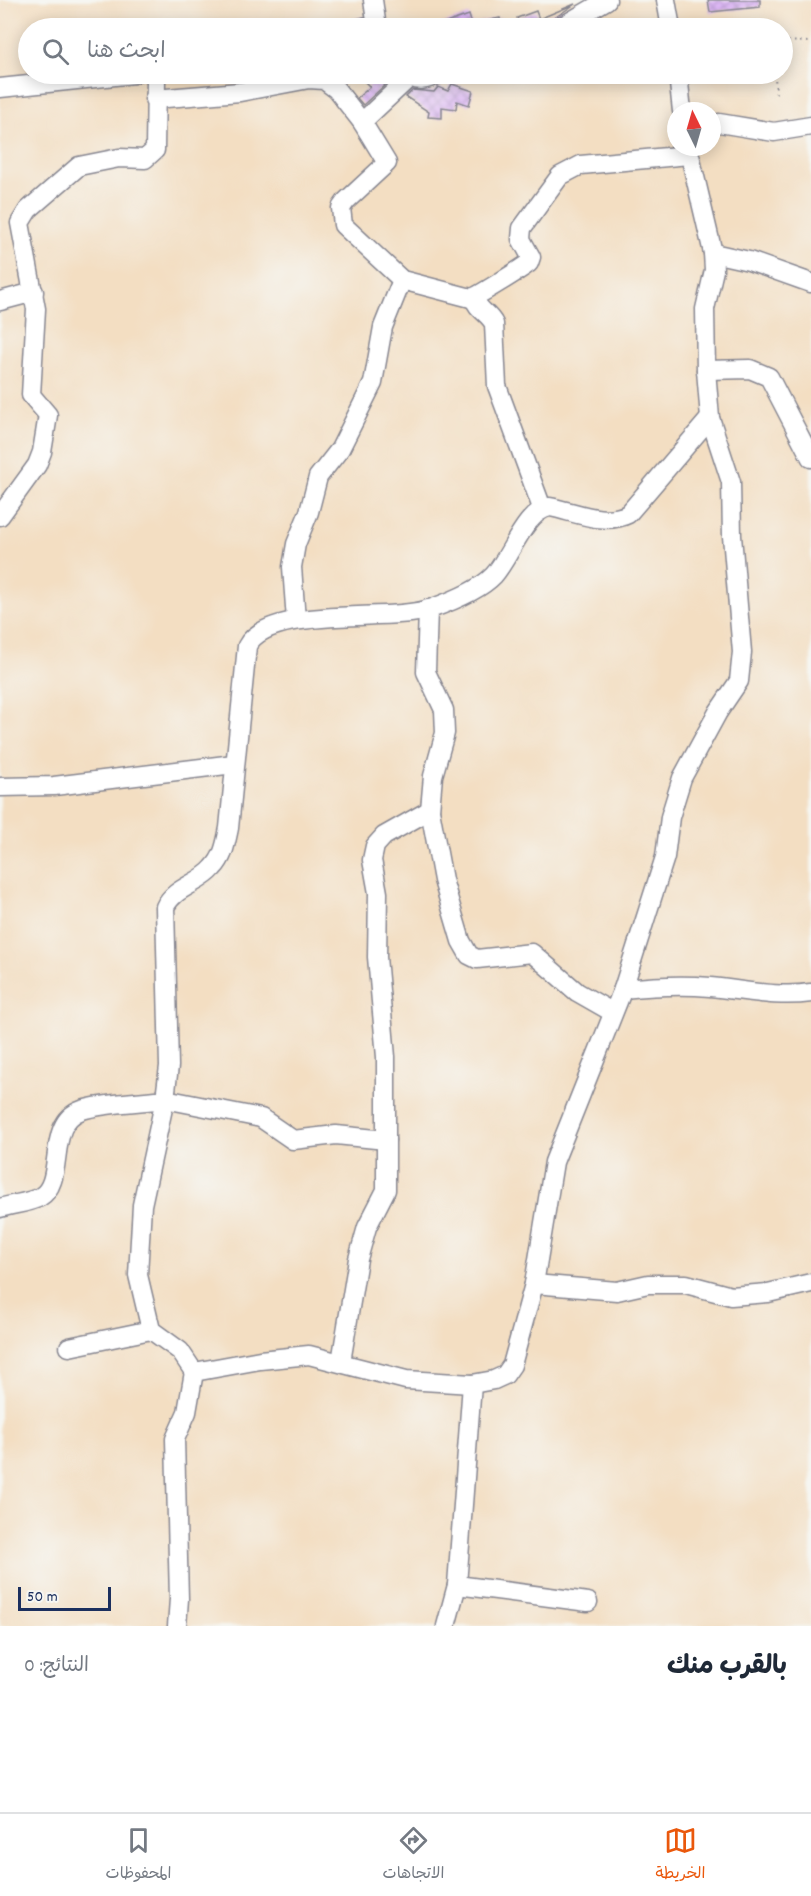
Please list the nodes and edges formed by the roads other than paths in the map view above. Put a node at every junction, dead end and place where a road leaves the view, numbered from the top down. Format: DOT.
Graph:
graph roads {
  1 [pos="373,0"];
  2 [pos="607,0"];
  3 [pos="666,0"];
  4 [pos="376,18"];
  5 [pos="576,18"];
  6 [pos="669,18"];
  7 [pos="38,84"];
  8 [pos="156,84"];
  9 [pos="283,84"];
  10 [pos="332,84"];
  11 [pos="400,84"];
  12 [pos="679,84"];
  13 [pos="0,88"];
  14 [pos="154,99"];
  15 [pos="680,102"];
  16 [pos="362,122"];
  17 [pos="721,123"];
  18 [pos="811,126"];
  19 [pos="667,154"];
  20 [pos="689,156"];
  21 [pos="713,253"];
  22 [pos="402,280"];
  23 [pos="811,283"];
  24 [pos="34,292"];
  25 [pos="474,298"];
  26 [pos="0,301"];
  27 [pos="706,370"];
  28 [pos="710,418"];
  29 [pos="811,458"];
  30 [pos="542,508"];
  31 [pos="0,516"];
  32 [pos="428,609"];
  33 [pos="296,620"];
  34 [pos="234,764"];
  35 [pos="0,787"];
  36 [pos="430,810"];
  37 [pos="623,989"];
  38 [pos="811,993"];
  39 [pos="612,1012"];
  40 [pos="165,1099"];
  41 [pos="387,1140"];
  42 [pos="0,1208"];
  43 [pos="811,1282"];
  44 [pos="534,1284"];
  45 [pos="152,1330"];
  46 [pos="69,1347"];
  47 [pos="341,1362"];
  48 [pos="194,1372"];
  49 [pos="472,1384"];
  50 [pos="457,1585"];
  51 [pos="588,1602"];
  52 [pos="177,1626"];
  53 [pos="446,1626"];
  1 -- 4 [label="street"];
  2 -- 5 [label="street"];
  3 -- 6 [label="street"];
  7 -- 13 [label="street"];
  8 -- 14 [label="street"];
  9 -- 14 [label="street"];
  10 -- 16 [label="street"];
  11 -- 16 [label="street"];
  12 -- 15 [label="street"];
  14 -- 24 [label="street"];
  16 -- 22 [label="street"];
  17 -- 18 [label="street"];
  19 -- 25 [label="street"];
  20 -- 21 [label="street"];
  21 -- 23 [label="street"];
  21 -- 27 [label="street"];
  22 -- 25 [label="street"];
  22 -- 33 [label="street"];
  24 -- 26 [label="street"];
  24 -- 31 [label="street"];
  25 -- 30 [label="street"];
  27 -- 28 [label="street"];
  27 -- 29 [label="street"];
  28 -- 30 [label="street"];
  28 -- 37 [label="street"];
  30 -- 32 [label="street"];
  32 -- 33 [label="street"];
  32 -- 36 [label="street"];
  33 -- 34 [label="street"];
  34 -- 35 [label="street"];
  34 -- 40 [label="street"];
  36 -- 39 [label="street"];
  36 -- 41 [label="street"];
  37 -- 38 [label="street"];
  37 -- 39 [label="street"];
  39 -- 44 [label="street"];
  40 -- 41 [label="street"];
  40 -- 42 [label="street"];
  40 -- 45 [label="street"];
  41 -- 47 [label="street"];
  43 -- 44 [label="street"];
  44 -- 49 [label="street"];
  45 -- 46 [label="street"];
  45 -- 48 [label="street"];
  47 -- 48 [label="street"];
  47 -- 49 [label="street"];
  48 -- 52 [label="street"];
  49 -- 50 [label="street"];
  50 -- 51 [label="street"];
  50 -- 53 [label="street"];
}
